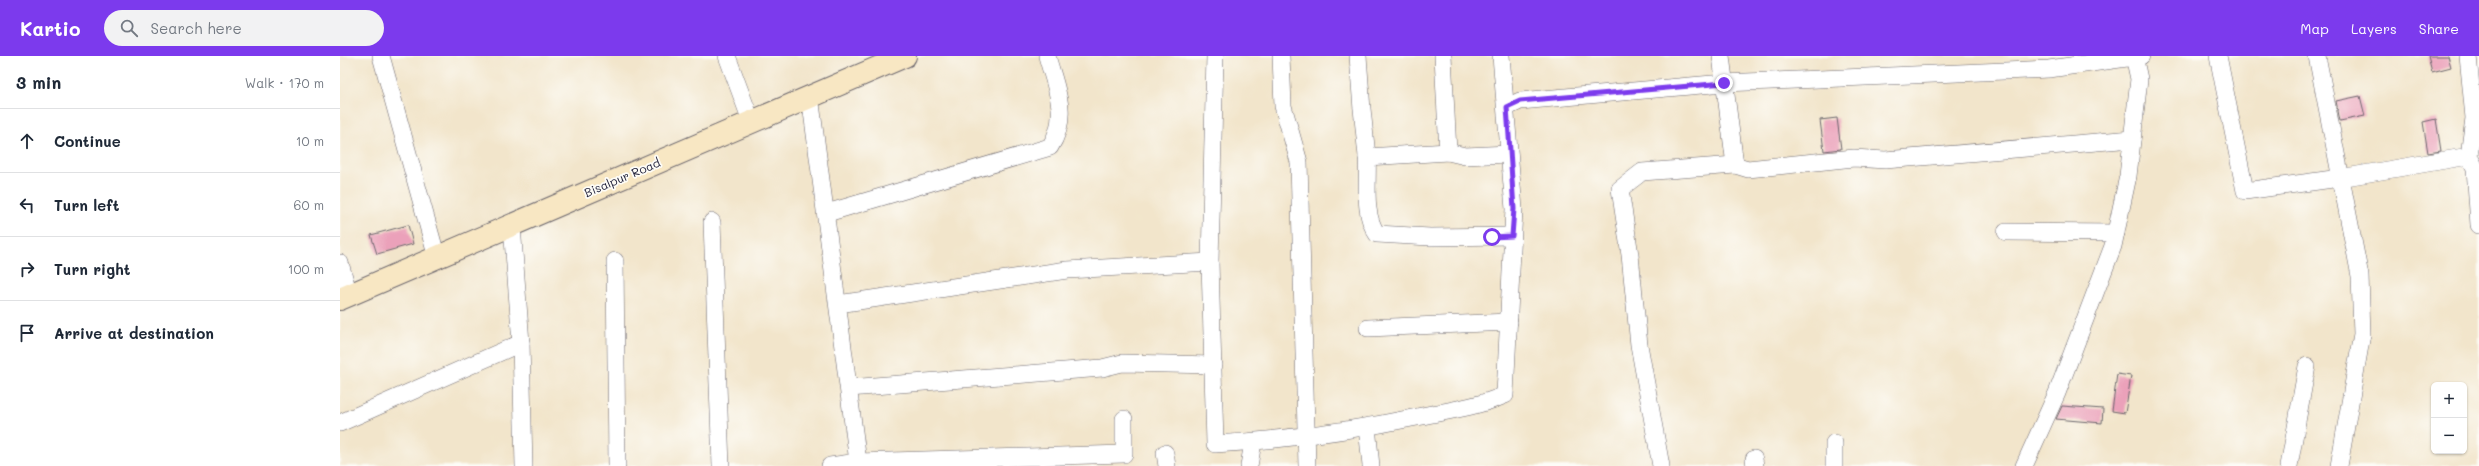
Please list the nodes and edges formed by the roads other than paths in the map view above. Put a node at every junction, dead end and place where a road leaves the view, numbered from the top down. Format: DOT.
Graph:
graph roads {
  1 [pos="382,56"];
  2 [pos="727,56"];
  3 [pos="905,56"];
  4 [pos="1047,56"];
  5 [pos="1215,56"];
  6 [pos="1281,56"];
  7 [pos="1358,56"];
  8 [pos="1443,56"];
  9 [pos="1501,56"];
  10 [pos="1721,56"];
  11 [pos="2218,56"];
  12 [pos="2317,56"];
  13 [pos="2468,56"];
  14 [pos="2136,57"];
  15 [pos="1724,83"];
  16 [pos="810,96"];
  17 [pos="1507,107"];
  18 [pos="2476,117"];
  19 [pos="751,121"];
  20 [pos="2132,139"];
  21 [pos="1448,152"];
  22 [pos="1509,154"];
  23 [pos="2469,156"];
  24 [pos="1367,157"];
  25 [pos="1736,165"];
  26 [pos="2340,178"];
  27 [pos="827,214"];
  28 [pos="712,222"];
  29 [pos="2479,225"];
  30 [pos="512,226"];
  31 [pos="2006,232"];
  32 [pos="2116,233"];
  33 [pos="1512,236"];
  34 [pos="436,258"];
  35 [pos="615,261"];
  36 [pos="1210,262"];
  37 [pos="340,263"];
  38 [pos="345,297"];
  39 [pos="838,304"];
  40 [pos="1509,322"];
  41 [pos="1368,328"];
  42 [pos="521,343"];
  43 [pos="1214,365"];
  44 [pos="2307,366"];
  45 [pos="849,388"];
  46 [pos="1124,419"];
  47 [pos="340,424"];
  48 [pos="1367,427"];
  49 [pos="1304,435"];
  50 [pos="1253,442"];
  51 [pos="1834,443"];
  52 [pos="1096,460"];
  53 [pos="858,462"];
  54 [pos="922,463"];
  55 [pos="524,466"];
  56 [pos="617,466"];
  57 [pos="721,466"];
  58 [pos="827,466"];
  59 [pos="1249,466"];
  60 [pos="1307,466"];
  61 [pos="1371,466"];
  62 [pos="1661,466"];
  63 [pos="1834,466"];
  64 [pos="2024,466"];
  65 [pos="2289,466"];
  66 [pos="2339,466"];
  1 -- 34 [label="street"];
  2 -- 19 [label="street"];
  3 -- 16 [label="main road, Bisalpur Road"];
  4 -- 27 [label="street"];
  5 -- 36 [label="street"];
  6 -- 49 [label="street"];
  7 -- 24 [label="street"];
  8 -- 21 [label="street"];
  9 -- 17 [label="street"];
  10 -- 15 [label="street"];
  11 -- 26 [label="street"];
  12 -- 26 [label="street"];
  13 -- 18 [label="street"];
  14 -- 15 [label="street"];
  14 -- 20 [label="street"];
  15 -- 17 [label="street"];
  15 -- 25 [label="street"];
  16 -- 19 [label="main road, Bisalpur Road"];
  16 -- 27 [label="street"];
  17 -- 22 [label="street"];
  18 -- 23 [label="street"];
  19 -- 30 [label="main road, Bisalpur Road"];
  20 -- 25 [label="street"];
  20 -- 32 [label="street"];
  21 -- 22 [label="street"];
  21 -- 24 [label="street"];
  22 -- 33 [label="street"];
  23 -- 26 [label="street"];
  23 -- 29 [label="street"];
  24 -- 33 [label="street"];
  25 -- 62 [label="street"];
  26 -- 66 [label="street"];
  27 -- 39 [label="street"];
  28 -- 57 [label="street"];
  30 -- 34 [label="main road, Bisalpur Road"];
  30 -- 42 [label="street"];
  31 -- 32 [label="street"];
  32 -- 64 [label="street"];
  33 -- 40 [label="street"];
  34 -- 38 [label="main road, Bisalpur Road"];
  35 -- 56 [label="street"];
  36 -- 39 [label="street"];
  36 -- 43 [label="street"];
  37 -- 38 [label="street"];
  39 -- 45 [label="street"];
  40 -- 41 [label="street"];
  40 -- 48 [label="street"];
  42 -- 47 [label="street"];
  42 -- 55 [label="street"];
  43 -- 45 [label="street"];
  43 -- 50 [label="street"];
  44 -- 65 [label="street"];
  45 -- 53 [label="street"];
  46 -- 52 [label="street"];
  48 -- 49 [label="street"];
  48 -- 61 [label="street"];
  49 -- 50 [label="street"];
  49 -- 60 [label="street"];
  50 -- 59 [label="street"];
  51 -- 63 [label="street"];
  52 -- 54 [label="street"];
  53 -- 54 [label="street"];
  53 -- 58 [label="street"];
}
